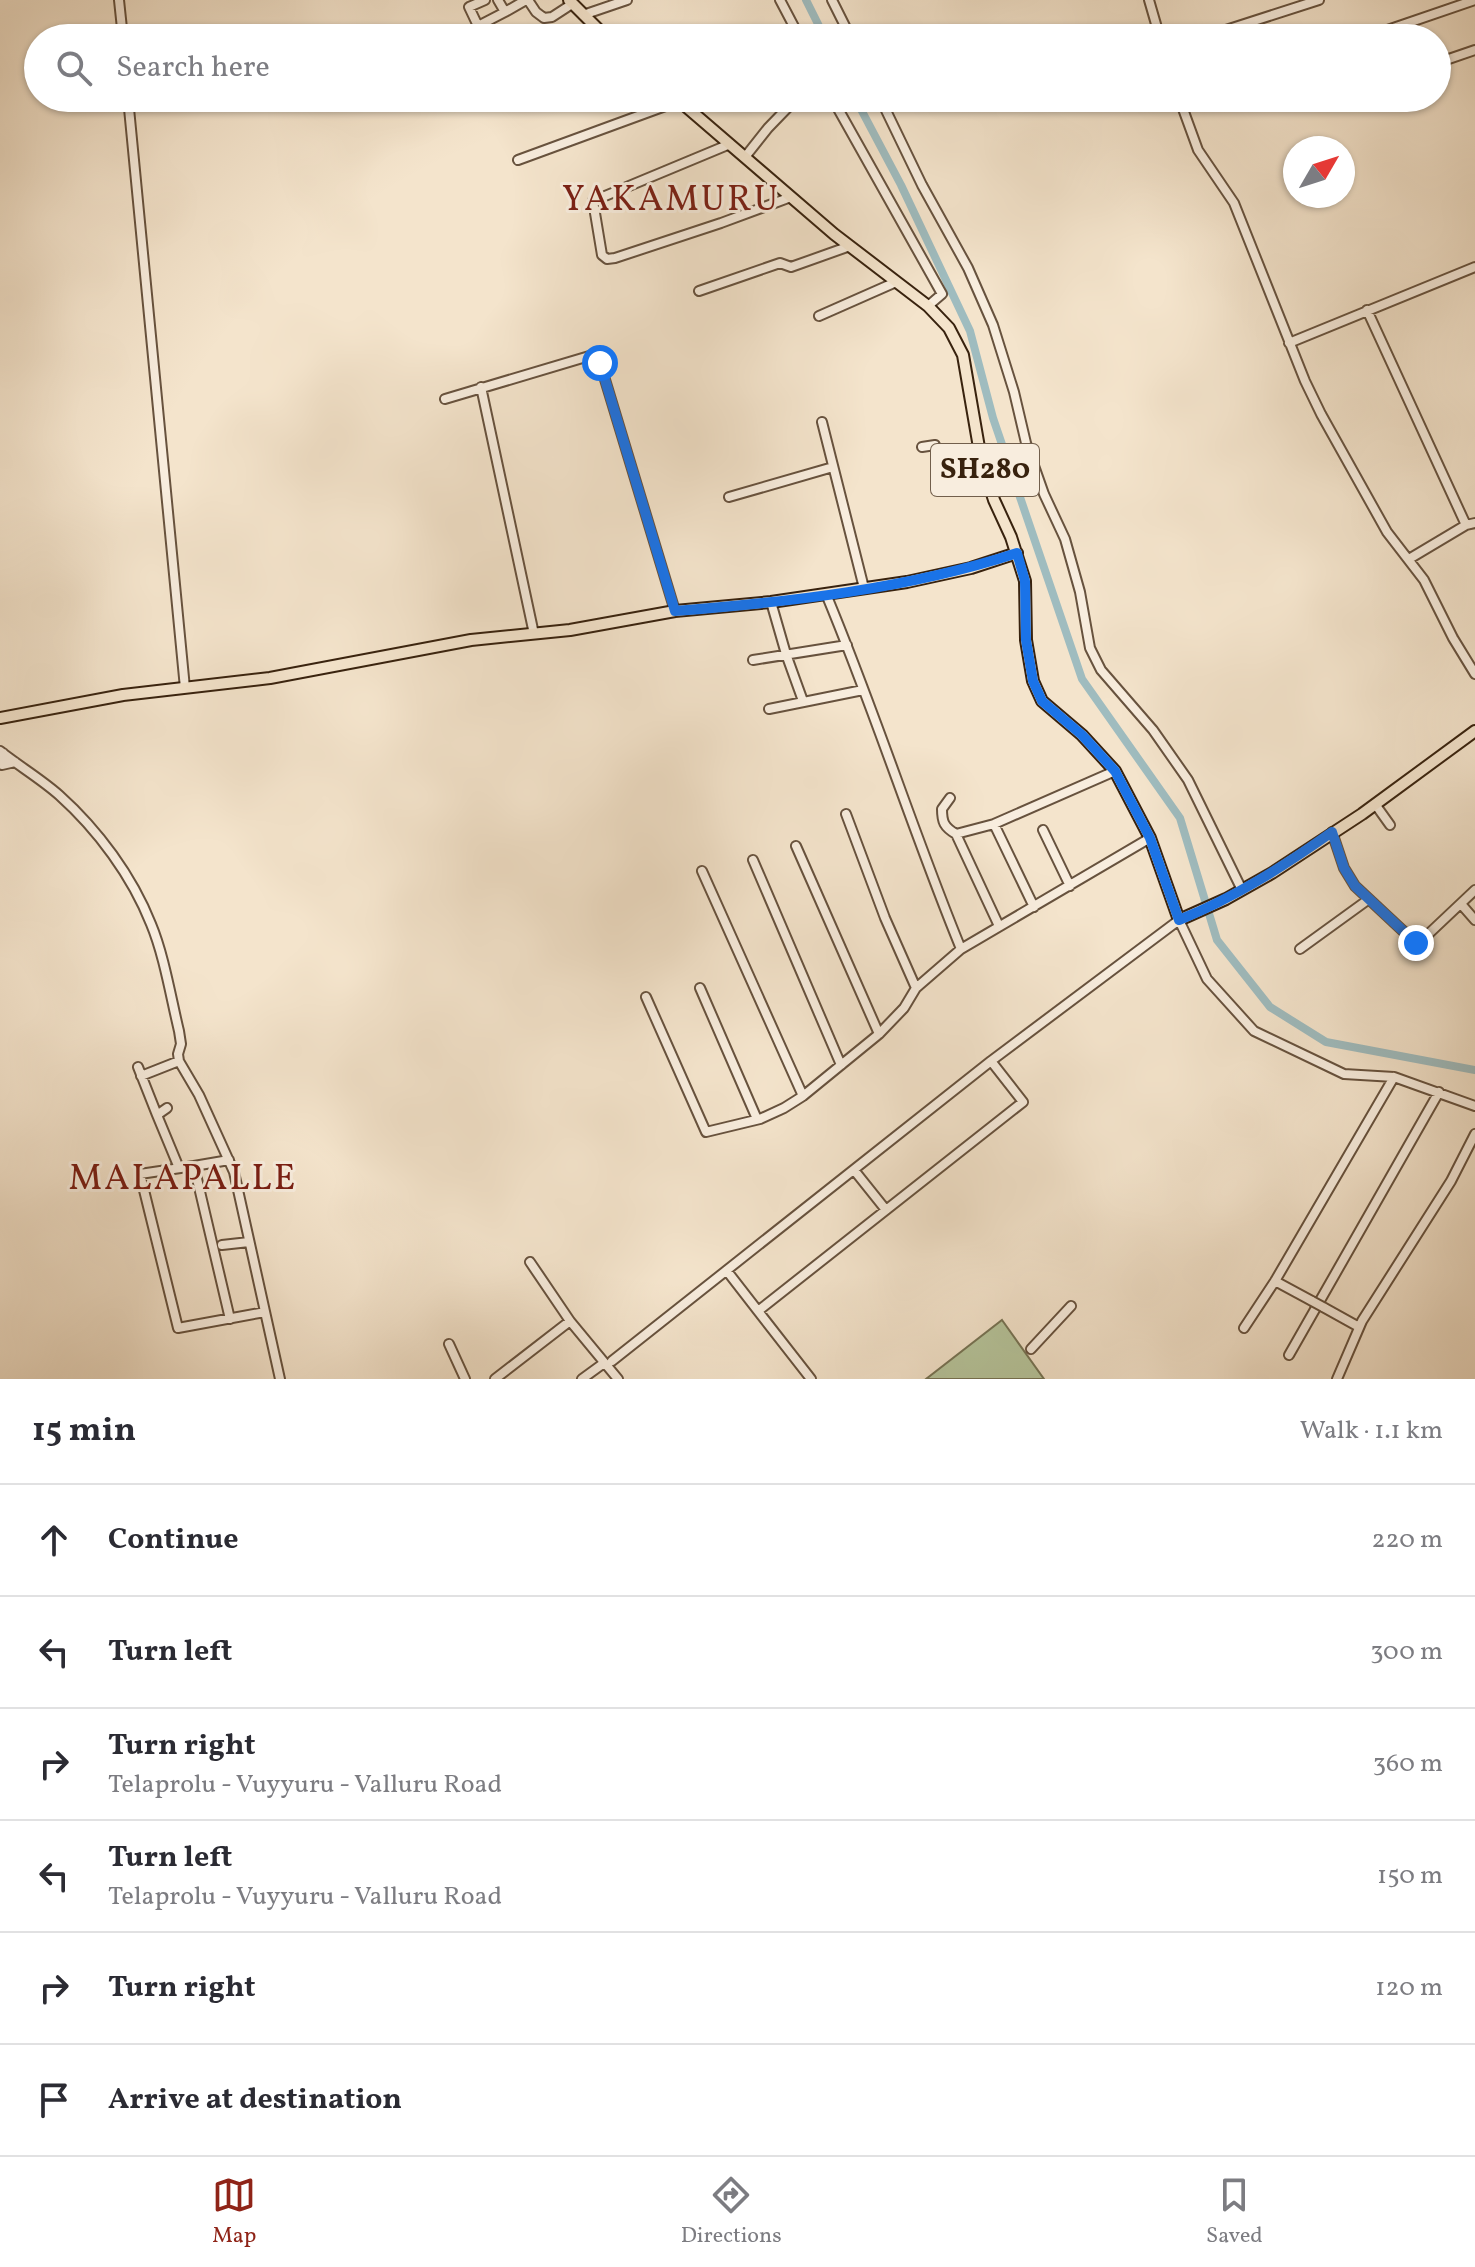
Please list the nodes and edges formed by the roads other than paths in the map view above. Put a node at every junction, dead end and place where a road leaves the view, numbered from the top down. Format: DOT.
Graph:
graph roads {
  1 [pos="119,0"];
  2 [pos="485,0"];
  3 [pos="498,0"];
  4 [pos="527,0"];
  5 [pos="627,0"];
  6 [pos="780,0"];
  7 [pos="832,0"];
  8 [pos="1149,0"];
  9 [pos="1319,0"];
  10 [pos="1475,0"];
  11 [pos="570,2"];
  12 [pos="505,12"];
  13 [pos="583,15"];
  14 [pos="1408,23"];
  15 [pos="122,24"];
  16 [pos="477,24"];
  17 [pos="482,24"];
  18 [pos="592,24"];
  19 [pos="793,24"];
  20 [pos="844,24"];
  21 [pos="1156,24"];
  22 [pos="1244,24"];
  23 [pos="1405,24"];
  24 [pos="1475,50"];
  25 [pos="1451,58"];
  26 [pos="129,112"];
  27 [pos="644,112"];
  28 [pos="693,112"];
  29 [pos="783,112"];
  30 [pos="840,112"];
  31 [pos="887,112"];
  32 [pos="1185,112"];
  33 [pos="730,144"];
  34 [pos="745,157"];
  35 [pos="518,160"];
  36 [pos="791,197"];
  37 [pos="850,246"];
  38 [pos="1475,267"];
  39 [pos="896,282"];
  40 [pos="699,291"];
  41 [pos="928,306"];
  42 [pos="1367,310"];
  43 [pos="819,316"];
  44 [pos="1289,343"];
  45 [pos="481,387"];
  46 [pos="445,399"];
  47 [pos="822,422"];
  48 [pos="922,447"];
  49 [pos="981,459"];
  50 [pos="833,467"];
  51 [pos="729,497"];
  52 [pos="1471,524"];
  53 [pos="1017,553"];
  54 [pos="1409,559"];
  55 [pos="864,588"];
  56 [pos="826,594"];
  57 [pos="771,602"];
  58 [pos="675,611"];
  59 [pos="534,634"];
  60 [pos="847,645"];
  61 [pos="786,654"];
  62 [pos="753,660"];
  63 [pos="1475,674"];
  64 [pos="185,688"];
  65 [pos="863,690"];
  66 [pos="803,701"];
  67 [pos="769,709"];
  68 [pos="0,718"];
  69 [pos="1475,731"];
  70 [pos="2,752"];
  71 [pos="15,762"];
  72 [pos="1,766"];
  73 [pos="1115,771"];
  74 [pos="950,798"];
  75 [pos="1375,804"];
  76 [pos="846,814"];
  77 [pos="994,824"];
  78 [pos="1390,825"];
  79 [pos="1043,830"];
  80 [pos="1332,832"];
  81 [pos="956,834"];
  82 [pos="1150,838"];
  83 [pos="796,846"];
  84 [pos="753,860"];
  85 [pos="702,871"];
  86 [pos="1070,886"];
  87 [pos="1242,890"];
  88 [pos="1475,890"];
  89 [pos="1369,899"];
  90 [pos="1461,904"];
  91 [pos="1034,907"];
  92 [pos="1179,920"];
  93 [pos="1475,920"];
  94 [pos="999,926"];
  95 [pos="961,949"];
  96 [pos="1300,949"];
  97 [pos="700,988"];
  98 [pos="916,988"];
  99 [pos="646,997"];
  100 [pos="879,1034"];
  101 [pos="179,1061"];
  102 [pos="991,1061"];
  103 [pos="841,1065"];
  104 [pos="1394,1077"];
  105 [pos="1439,1092"];
  106 [pos="803,1096"];
  107 [pos="1475,1106"];
  108 [pos="167,1108"];
  109 [pos="157,1115"];
  110 [pos="757,1119"];
  111 [pos="1475,1134"];
  112 [pos="229,1160"];
  113 [pos="194,1166"];
  114 [pos="179,1168"];
  115 [pos="854,1170"];
  116 [pos="886,1210"];
  117 [pos="249,1242"];
  118 [pos="222,1245"];
  119 [pos="530,1262"];
  120 [pos="727,1271"];
  121 [pos="1275,1281"];
  122 [pos="1071,1306"];
  123 [pos="758,1311"];
  124 [pos="265,1312"];
  125 [pos="230,1319"];
  126 [pos="570,1321"];
  127 [pos="1359,1327"];
  128 [pos="1244,1328"];
  129 [pos="449,1344"];
  130 [pos="1031,1349"];
  131 [pos="1289,1355"];
  132 [pos="608,1362"];
  133 [pos="280,1379"];
  134 [pos="465,1379"];
  135 [pos="495,1379"];
  136 [pos="582,1379"];
  137 [pos="618,1379"];
  138 [pos="811,1379"];
  139 [pos="1337,1379"];
  1 -- 15 [label="street"];
  2 -- 16 [label="street"];
  3 -- 12 [label="street"];
  4 -- 11 [label="street"];
  4 -- 12 [label="street"];
  5 -- 13 [label="street"];
  6 -- 19 [label="street"];
  7 -- 20 [label="street"];
  8 -- 21 [label="street"];
  9 -- 22 [label="street"];
  10 -- 14 [label="street"];
  11 -- 13 [label="main road"];
  12 -- 17 [label="street"];
  13 -- 18 [label="main road"];
  14 -- 23 [label="street"];
  24 -- 25 [label="street"];
  26 -- 64 [label="street"];
  27 -- 35 [label="street"];
  28 -- 33 [label="main road, SH280"];
  29 -- 34 [label="street"];
  30 -- 41 [label="street"];
  31 -- 87 [label="street"];
  32 -- 44 [label="street"];
  33 -- 34 [label="main road, SH280"];
  33 -- 36 [label="street"];
  34 -- 36 [label="main road, SH280"];
  36 -- 37 [label="main road, SH280"];
  37 -- 39 [label="main road, SH280"];
  37 -- 40 [label="street"];
  38 -- 42 [label="street"];
  39 -- 41 [label="main road, SH280"];
  39 -- 43 [label="street"];
  41 -- 49 [label="main road, SH280"];
  42 -- 44 [label="street"];
  42 -- 52 [label="street"];
  44 -- 54 [label="street"];
  45 -- 46 [label="street"];
  45 -- 58 [label="street"];
  45 -- 59 [label="street"];
  47 -- 50 [label="street"];
  48 -- 49 [label="street"];
  49 -- 53 [label="main road, SH280"];
  50 -- 51 [label="street"];
  50 -- 55 [label="street"];
  52 -- 54 [label="street"];
  53 -- 55 [label="main road"];
  53 -- 73 [label="main road, SH280"];
  54 -- 63 [label="street"];
  55 -- 56 [label="main road"];
  56 -- 57 [label="main road"];
  56 -- 60 [label="street"];
  57 -- 58 [label="main road"];
  57 -- 61 [label="street"];
  58 -- 59 [label="main road"];
  59 -- 64 [label="main road"];
  60 -- 61 [label="street"];
  60 -- 65 [label="street"];
  61 -- 62 [label="street"];
  61 -- 66 [label="street"];
  64 -- 68 [label="main road"];
  65 -- 66 [label="street"];
  65 -- 95 [label="street"];
  66 -- 67 [label="street"];
  69 -- 75 [label="main road"];
  70 -- 71 [label="street"];
  70 -- 72 [label="street"];
  71 -- 72 [label="street"];
  71 -- 101 [label="street"];
  73 -- 77 [label="street"];
  73 -- 82 [label="main road, SH280"];
  74 -- 81 [label="street"];
  75 -- 78 [label="street"];
  75 -- 80 [label="main road"];
  76 -- 98 [label="street"];
  77 -- 81 [label="street"];
  77 -- 91 [label="street"];
  79 -- 86 [label="street"];
  80 -- 87 [label="main road"];
  80 -- 89 [label="street"];
  81 -- 94 [label="street"];
  82 -- 86 [label="street"];
  82 -- 92 [label="main road, SH280"];
  83 -- 100 [label="street"];
  84 -- 103 [label="street"];
  85 -- 106 [label="street"];
  86 -- 91 [label="street"];
  87 -- 92 [label="main road"];
  88 -- 90 [label="street"];
  89 -- 90 [label="street"];
  89 -- 96 [label="street"];
  90 -- 93 [label="street"];
  91 -- 94 [label="street"];
  92 -- 102 [label="street"];
  92 -- 104 [label="street"];
  94 -- 95 [label="street"];
  95 -- 98 [label="street"];
  97 -- 110 [label="street"];
  98 -- 100 [label="street"];
  99 -- 110 [label="street"];
  100 -- 103 [label="street"];
  101 -- 109 [label="street"];
  101 -- 112 [label="street"];
  102 -- 115 [label="street"];
  102 -- 116 [label="street"];
  103 -- 106 [label="street"];
  104 -- 105 [label="street"];
  104 -- 121 [label="street"];
  105 -- 107 [label="street"];
  105 -- 131 [label="street"];
  106 -- 110 [label="street"];
  108 -- 109 [label="street"];
  109 -- 114 [label="street"];
  111 -- 127 [label="street"];
  112 -- 113 [label="street"];
  112 -- 117 [label="street"];
  113 -- 114 [label="street"];
  113 -- 125 [label="street"];
  114 -- 125 [label="street"];
  115 -- 116 [label="street"];
  115 -- 120 [label="street"];
  116 -- 123 [label="street"];
  117 -- 118 [label="street"];
  117 -- 124 [label="street"];
  119 -- 126 [label="street"];
  120 -- 123 [label="street"];
  120 -- 132 [label="street"];
  121 -- 127 [label="street, bridge"];
  121 -- 128 [label="street"];
  122 -- 130 [label="street"];
  123 -- 138 [label="street"];
  124 -- 125 [label="street"];
  124 -- 133 [label="street"];
  126 -- 132 [label="street"];
  126 -- 135 [label="street"];
  127 -- 139 [label="street"];
  129 -- 134 [label="street"];
  132 -- 136 [label="street"];
  132 -- 137 [label="street"];
}
